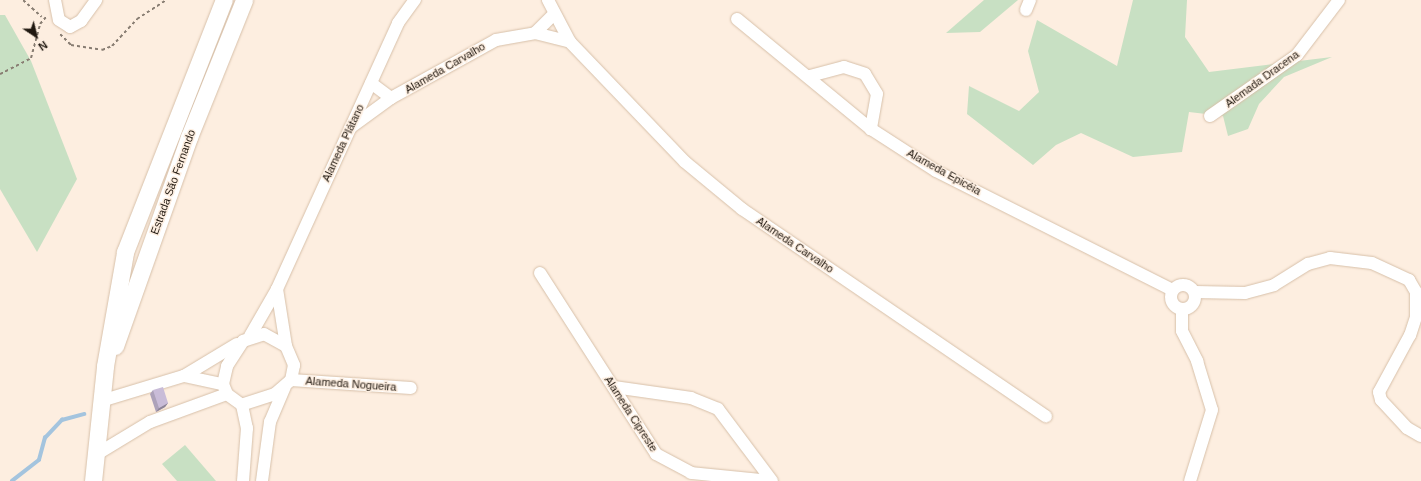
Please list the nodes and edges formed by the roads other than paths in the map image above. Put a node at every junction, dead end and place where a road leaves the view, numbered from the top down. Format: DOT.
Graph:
graph roads {
  1 [pos="55,0"];
  2 [pos="96,0"];
  3 [pos="224,0"];
  4 [pos="244,0"];
  5 [pos="415,0"];
  6 [pos="548,0"];
  7 [pos="1339,0"];
  8 [pos="554,14"];
  9 [pos="737,19"];
  10 [pos="535,33"];
  11 [pos="570,42"];
  12 [pos="810,76"];
  13 [pos="370,83"];
  14 [pos="391,98"];
  15 [pos="1210,116"];
  16 [pos="350,128"];
  17 [pos="871,128"];
  18 [pos="540,273"];
  19 [pos="277,289"];
  20 [pos="1173,290"];
  21 [pos="1195,292"];
  22 [pos="1182,310"];
  23 [pos="246,339"];
  24 [pos="286,346"];
  25 [pos="105,366"];
  26 [pos="184,376"];
  27 [pos="288,384"];
  28 [pos="614,387"];
  29 [pos="411,388"];
  30 [pos="225,389"];
  31 [pos="101,401"];
  32 [pos="242,405"];
  33 [pos="1046,416"];
  34 [pos="1421,436"];
  35 [pos="96,454"];
  36 [pos="93,481"];
  37 [pos="243,481"];
  38 [pos="262,481"];
  39 [pos="771,481"];
  40 [pos="1190,481"];
  1 -- 2 [label="street"];
  3 -- 25 [label="main road, Estrada São Fernando"];
  4 -- 25 [label="main road, Estrada São Fernando"];
  5 -- 13 [label="street, Alameda Plátano"];
  6 -- 8 [label="street, Alameda Carvalho"];
  7 -- 15 [label="street, Alemada Dracena"];
  8 -- 10 [label="street"];
  8 -- 11 [label="street, Alameda Carvalho"];
  9 -- 12 [label="street, Alameda Epicéia"];
  10 -- 11 [label="street, Alameda Carvalho"];
  10 -- 14 [label="street, Alameda Carvalho"];
  11 -- 33 [label="street, Alameda Carvalho"];
  12 -- 17 [label="street, Alameda Epicéia"];
  12 -- 17 [label="street"];
  13 -- 14 [label="street"];
  13 -- 16 [label="street, Alameda Plátano"];
  14 -- 16 [label="street, Alameda Carvalho"];
  16 -- 19 [label="street, Alameda Plátano"];
  17 -- 20 [label="street, Alameda Epicéia"];
  18 -- 28 [label="street, Alameda Cipreste"];
  19 -- 23 [label="street, Alameda Plátano"];
  19 -- 24 [label="street"];
  20 -- 21 [label="street"];
  20 -- 22 [label="street"];
  21 -- 22 [label="street"];
  21 -- 34 [label="street"];
  22 -- 40 [label="street"];
  23 -- 24 [label="street"];
  23 -- 26 [label="street"];
  23 -- 30 [label="street"];
  24 -- 27 [label="street"];
  25 -- 31 [label="main road, Estrada São Fernando"];
  26 -- 30 [label="street"];
  26 -- 31 [label="street"];
  27 -- 29 [label="street, Alameda Nogueira"];
  27 -- 32 [label="street"];
  27 -- 38 [label="street"];
  28 -- 39 [label="street"];
  28 -- 39 [label="street, Alameda Cipreste"];
  30 -- 32 [label="street"];
  30 -- 35 [label="street"];
  31 -- 35 [label="main road, Estrada São Fernando"];
  32 -- 37 [label="street"];
  35 -- 36 [label="main road, Estrada São Fernando"];
}
